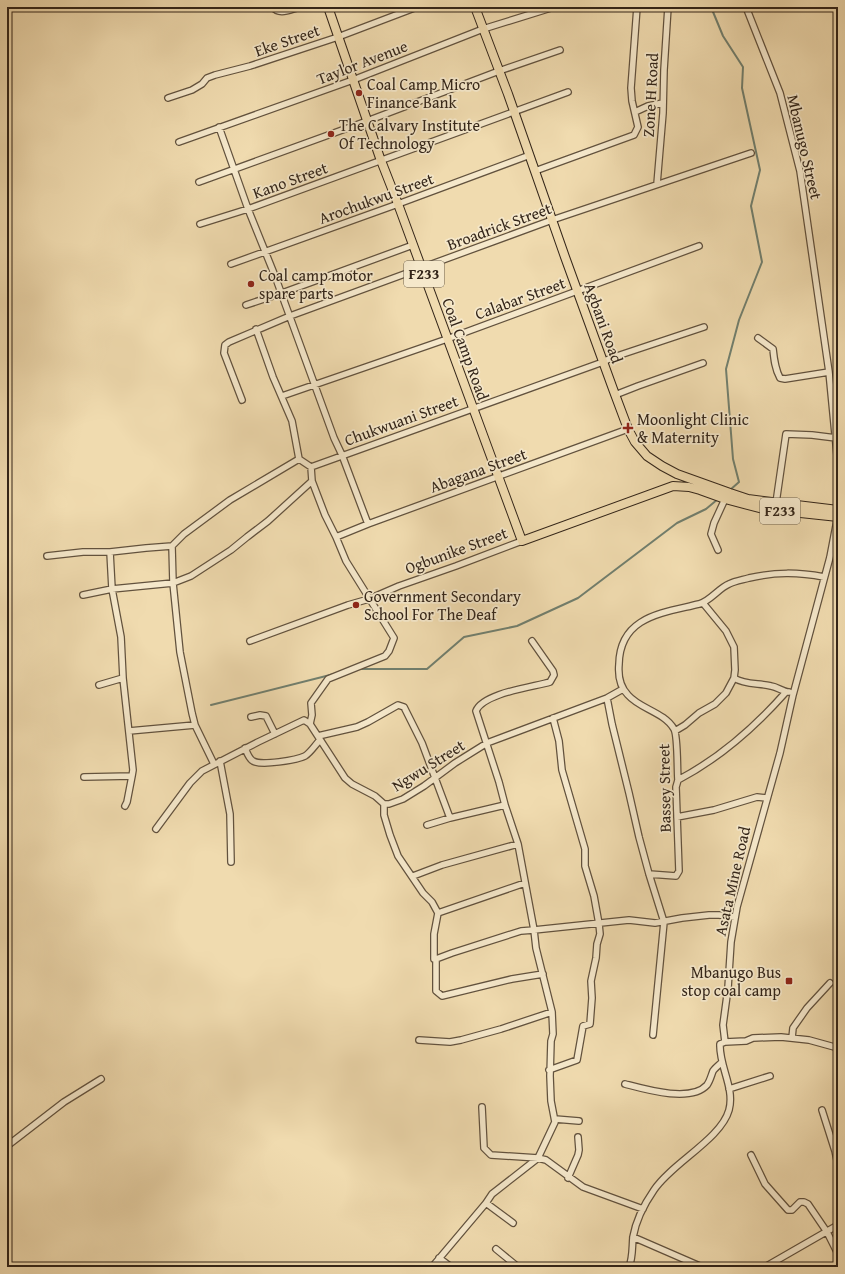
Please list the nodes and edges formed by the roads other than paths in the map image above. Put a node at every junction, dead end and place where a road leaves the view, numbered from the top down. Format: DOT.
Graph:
graph roads {
  1 [pos="273,7"];
  2 [pos="300,7"];
  3 [pos="328,7"];
  4 [pos="417,7"];
  5 [pos="475,7"];
  6 [pos="554,7"];
  7 [pos="637,7"];
  8 [pos="668,7"];
  9 [pos="746,7"];
  10 [pos="483,29"];
  11 [pos="338,37"];
  12 [pos="560,50"];
  13 [pos="499,71"];
  14 [pos="353,80"];
  15 [pos="568,92"];
  16 [pos="168,98"];
  17 [pos="663,103"];
  18 [pos="514,111"];
  19 [pos="635,112"];
  20 [pos="367,121"];
  21 [pos="219,127"];
  22 [pos="179,142"];
  23 [pos="750,153"];
  24 [pos="530,155"];
  25 [pos="381,161"];
  26 [pos="234,169"];
  27 [pos="535,171"];
  28 [pos="199,182"];
  29 [pos="657,184"];
  30 [pos="398,204"];
  31 [pos="248,209"];
  32 [pos="552,220"];
  33 [pos="200,224"];
  34 [pos="413,245"];
  35 [pos="699,246"];
  36 [pos="266,252"];
  37 [pos="231,264"];
  38 [pos="422,267"];
  39 [pos="577,290"];
  40 [pos="282,293"];
  41 [pos="246,305"];
  42 [pos="290,316"];
  43 [pos="704,327"];
  44 [pos="256,329"];
  45 [pos="758,338"];
  46 [pos="447,339"];
  47 [pos="603,362"];
  48 [pos="703,363"];
  49 [pos="829,372"];
  50 [pos="315,385"];
  51 [pos="616,395"];
  52 [pos="282,396"];
  53 [pos="242,400"];
  54 [pos="472,408"];
  55 [pos="628,429"];
  56 [pos="836,438"];
  57 [pos="342,455"];
  58 [pos="299,459"];
  59 [pos="838,465"];
  60 [pos="311,467"];
  61 [pos="677,474"];
  62 [pos="497,477"];
  63 [pos="312,481"];
  64 [pos="673,486"];
  65 [pos="724,495"];
  66 [pos="776,503"];
  67 [pos="838,510"];
  68 [pos="838,517"];
  69 [pos="368,524"];
  70 [pos="336,537"];
  71 [pos="522,541"];
  72 [pos="172,546"];
  73 [pos="718,550"];
  74 [pos="110,552"];
  75 [pos="47,556"];
  76 [pos="824,577"];
  77 [pos="173,583"];
  78 [pos="112,589"];
  79 [pos="83,595"];
  80 [pos="369,599"];
  81 [pos="703,603"];
  82 [pos="250,641"];
  83 [pos="532,642"];
  84 [pos="123,678"];
  85 [pos="734,678"];
  86 [pos="99,685"];
  87 [pos="623,689"];
  88 [pos="794,691"];
  89 [pos="786,692"];
  90 [pos="607,698"];
  91 [pos="251,716"];
  92 [pos="553,718"];
  93 [pos="310,724"];
  94 [pos="195,725"];
  95 [pos="129,731"];
  96 [pos="675,731"];
  97 [pos="275,734"];
  98 [pos="319,738"];
  99 [pos="487,743"];
  100 [pos="245,748"];
  101 [pos="217,763"];
  102 [pos="132,776"];
  103 [pos="84,777"];
  104 [pos="436,778"];
  105 [pos="678,780"];
  106 [pos="767,798"];
  107 [pos="384,804"];
  108 [pos="505,805"];
  109 [pos="125,806"];
  110 [pos="677,817"];
  111 [pos="450,818"];
  112 [pos="427,825"];
  113 [pos="156,829"];
  114 [pos="518,844"];
  115 [pos="231,862"];
  116 [pos="649,874"];
  117 [pos="413,876"];
  118 [pos="525,883"];
  119 [pos="438,913"];
  120 [pos="735,917"];
  121 [pos="664,922"];
  122 [pos="599,924"];
  123 [pos="534,930"];
  124 [pos="436,959"];
  125 [pos="543,974"];
  126 [pos="830,983"];
  127 [pos="552,1012"];
  128 [pos="653,1035"];
  129 [pos="792,1038"];
  130 [pos="419,1040"];
  131 [pos="725,1042"];
  132 [pos="838,1048"];
  133 [pos="722,1062"];
  134 [pos="550,1070"];
  135 [pos="770,1076"];
  136 [pos="101,1079"];
  137 [pos="625,1084"];
  138 [pos="729,1089"];
  139 [pos="482,1107"];
  140 [pos="822,1110"];
  141 [pos="555,1119"];
  142 [pos="579,1121"];
  143 [pos="578,1137"];
  144 [pos="7,1146"];
  145 [pos="751,1154"];
  146 [pos="538,1158"];
  147 [pos="838,1165"];
  148 [pos="568,1178"];
  149 [pos="486,1203"];
  150 [pos="643,1209"];
  151 [pos="513,1223"];
  152 [pos="838,1225"];
  153 [pos="827,1232"];
  154 [pos="633,1237"];
  155 [pos="496,1249"];
  156 [pos="838,1254"];
  157 [pos="439,1258"];
  158 [pos="432,1267"];
  159 [pos="451,1267"];
  160 [pos="518,1267"];
  161 [pos="629,1267"];
  162 [pos="702,1267"];
  163 [pos="764,1267"];
  1 -- 2 [label="street"];
  3 -- 11 [label="main road, Coal Camp Road / F233"];
  4 -- 11 [label="street, Eke Street"];
  5 -- 10 [label="main road, Agbani Road / F233"];
  6 -- 10 [label="street, Taylor Avenue"];
  7 -- 19 [label="street"];
  8 -- 17 [label="street, Zone H Road"];
  9 -- 49 [label="street, Mbanugo Street"];
  10 -- 13 [label="main road, Agbani Road / F233"];
  10 -- 14 [label="street, Taylor Avenue"];
  11 -- 14 [label="main road, Coal Camp Road / F233"];
  11 -- 16 [label="street, Eke Street"];
  12 -- 13 [label="street"];
  13 -- 18 [label="main road, Agbani Road / F233"];
  13 -- 20 [label="street"];
  14 -- 20 [label="main road, Coal Camp Road / F233"];
  14 -- 21 [label="street, Taylor Avenue"];
  15 -- 18 [label="street, Kano Street"];
  17 -- 19 [label="street"];
  17 -- 29 [label="street, Zone H Road"];
  18 -- 24 [label="main road, Agbani Road / F233"];
  18 -- 25 [label="street, Kano Street"];
  19 -- 27 [label="street"];
  20 -- 25 [label="main road, Coal Camp Road / F233"];
  20 -- 26 [label="street"];
  21 -- 22 [label="street, Taylor Avenue"];
  21 -- 26 [label="street"];
  23 -- 29 [label="street, Broadrick Street"];
  24 -- 27 [label="main road, Agbani Road / F233"];
  24 -- 30 [label="street, Arochukwu Street"];
  25 -- 30 [label="main road, Coal Camp Road / F233"];
  25 -- 31 [label="street, Kano Street"];
  26 -- 28 [label="street"];
  26 -- 31 [label="street"];
  27 -- 32 [label="main road, Agbani Road / F233"];
  29 -- 32 [label="street, Broadrick Street"];
  30 -- 34 [label="main road, Coal Camp Road / F233"];
  30 -- 36 [label="street, Arochukwu Street"];
  31 -- 33 [label="street, Kano Street"];
  31 -- 36 [label="street"];
  32 -- 38 [label="street, Broadrick Street"];
  32 -- 39 [label="main road, Agbani Road / F233"];
  34 -- 38 [label="main road, Coal Camp Road / F233"];
  34 -- 40 [label="street"];
  35 -- 39 [label="street, Calabar Street"];
  36 -- 37 [label="street, Arochukwu Street"];
  36 -- 40 [label="street"];
  38 -- 42 [label="street, Broadrick Street"];
  38 -- 46 [label="main road, Coal Camp Road / F233"];
  39 -- 46 [label="street, Calabar Street"];
  39 -- 47 [label="main road, Agbani Road / F233"];
  40 -- 41 [label="street"];
  40 -- 42 [label="street"];
  42 -- 44 [label="street, Broadrick Street"];
  42 -- 50 [label="street"];
  43 -- 47 [label="street, Chukwuani Street"];
  44 -- 52 [label="street"];
  44 -- 53 [label="street, Broadrick Street"];
  45 -- 49 [label="street"];
  46 -- 50 [label="street, Calabar Street"];
  46 -- 54 [label="main road, Coal Camp Road / F233"];
  47 -- 51 [label="main road, Agbani Road / F233"];
  47 -- 54 [label="street, Chukwuani Street"];
  48 -- 51 [label="street"];
  49 -- 56 [label="street, Mbanugo Street"];
  50 -- 52 [label="street, Calabar Street"];
  50 -- 57 [label="street"];
  51 -- 55 [label="main road, Agbani Road / F233"];
  52 -- 58 [label="street"];
  54 -- 57 [label="street, Chukwuani Street"];
  54 -- 62 [label="main road, Coal Camp Road / F233"];
  55 -- 61 [label="main road, Agbani Road / F233"];
  55 -- 62 [label="street, Abagana Street"];
  56 -- 59 [label="street, Mbanugo Street"];
  56 -- 66 [label="street"];
  57 -- 60 [label="street, Chukwuani Street"];
  57 -- 69 [label="street"];
  58 -- 60 [label="street"];
  58 -- 72 [label="street"];
  60 -- 63 [label="street"];
  61 -- 64 [label="main road"];
  61 -- 65 [label="main road, Agbani Road / F233"];
  62 -- 69 [label="street, Abagana Street"];
  62 -- 71 [label="main road, Coal Camp Road / F233"];
  63 -- 70 [label="street"];
  63 -- 77 [label="street"];
  64 -- 65 [label="main road, Agbani Road / F233"];
  64 -- 71 [label="main road, Ogbunike Street / F233"];
  65 -- 66 [label="main road, Agbani Road / F233"];
  65 -- 68 [label="main road, Agbani Road / F233"];
  65 -- 73 [label="street"];
  66 -- 67 [label="main road, Agbani Road / F233"];
  68 -- 76 [label="street, Asata Mine Road"];
  69 -- 70 [label="street, Abagana Street"];
  70 -- 80 [label="street"];
  71 -- 80 [label="street, Ogbunike Street"];
  72 -- 74 [label="street"];
  72 -- 77 [label="street"];
  74 -- 75 [label="street"];
  74 -- 78 [label="street"];
  76 -- 81 [label="street"];
  76 -- 88 [label="street, Asata Mine Road"];
  77 -- 78 [label="street"];
  77 -- 94 [label="street"];
  78 -- 79 [label="street"];
  78 -- 84 [label="street"];
  80 -- 82 [label="street, Ogbunike Street"];
  80 -- 93 [label="street"];
  81 -- 85 [label="street"];
  81 -- 87 [label="street"];
  83 -- 99 [label="street"];
  84 -- 86 [label="street"];
  84 -- 95 [label="street"];
  85 -- 89 [label="street"];
  85 -- 96 [label="street"];
  87 -- 90 [label="street, Ngwu Street"];
  87 -- 96 [label="street, Bassey Street"];
  88 -- 89 [label="street"];
  88 -- 106 [label="street, Asata Mine Road"];
  89 -- 105 [label="street"];
  90 -- 92 [label="street, Ngwu Street"];
  90 -- 116 [label="street"];
  91 -- 97 [label="street"];
  92 -- 99 [label="street, Ngwu Street"];
  92 -- 122 [label="street"];
  93 -- 97 [label="street"];
  93 -- 98 [label="street, Ngwu Street"];
  94 -- 95 [label="street"];
  94 -- 101 [label="street"];
  95 -- 102 [label="street"];
  96 -- 105 [label="street, Bassey Street"];
  97 -- 100 [label="street"];
  98 -- 100 [label="street"];
  98 -- 104 [label="street"];
  98 -- 107 [label="street, Ngwu Street"];
  99 -- 104 [label="street, Ngwu Street"];
  99 -- 108 [label="street"];
  100 -- 101 [label="street"];
  101 -- 113 [label="street"];
  101 -- 115 [label="street"];
  102 -- 103 [label="street"];
  102 -- 109 [label="street"];
  104 -- 107 [label="street, Ngwu Street"];
  104 -- 111 [label="street"];
  105 -- 110 [label="street, Bassey Street"];
  106 -- 110 [label="street"];
  106 -- 120 [label="street, Asata Mine Road"];
  107 -- 117 [label="street"];
  108 -- 111 [label="street"];
  108 -- 114 [label="street"];
  110 -- 116 [label="street, Bassey Street"];
  111 -- 112 [label="street"];
  114 -- 117 [label="street"];
  114 -- 118 [label="street"];
  116 -- 121 [label="street"];
  117 -- 119 [label="street"];
  118 -- 119 [label="street"];
  118 -- 123 [label="street"];
  119 -- 124 [label="street"];
  120 -- 121 [label="street"];
  120 -- 131 [label="street, Asata Mine Road"];
  121 -- 122 [label="street"];
  121 -- 128 [label="street"];
  122 -- 123 [label="street"];
  122 -- 134 [label="street"];
  123 -- 124 [label="street"];
  123 -- 125 [label="street"];
  124 -- 125 [label="street"];
  125 -- 127 [label="street"];
  126 -- 129 [label="street"];
  127 -- 130 [label="street"];
  127 -- 134 [label="street"];
  129 -- 131 [label="street"];
  129 -- 132 [label="street"];
  131 -- 133 [label="street, Asata Mine Road"];
  133 -- 137 [label="street"];
  133 -- 138 [label="street, Asata Mine Road"];
  134 -- 141 [label="street"];
  135 -- 138 [label="street"];
  136 -- 144 [label="street"];
  138 -- 150 [label="street, Asata Mine Road"];
  139 -- 146 [label="street"];
  140 -- 147 [label="street"];
  141 -- 142 [label="street"];
  141 -- 146 [label="street"];
  143 -- 148 [label="street"];
  145 -- 153 [label="street"];
  146 -- 148 [label="street"];
  146 -- 149 [label="street"];
  148 -- 150 [label="street"];
  149 -- 151 [label="street"];
  149 -- 157 [label="street"];
  150 -- 154 [label="street, Asata Mine Road"];
  152 -- 153 [label="street"];
  153 -- 156 [label="street"];
  153 -- 163 [label="street"];
  154 -- 161 [label="street, Asata Mine Road"];
  154 -- 162 [label="street"];
  155 -- 160 [label="street"];
  157 -- 158 [label="street"];
  157 -- 159 [label="street"];
}
